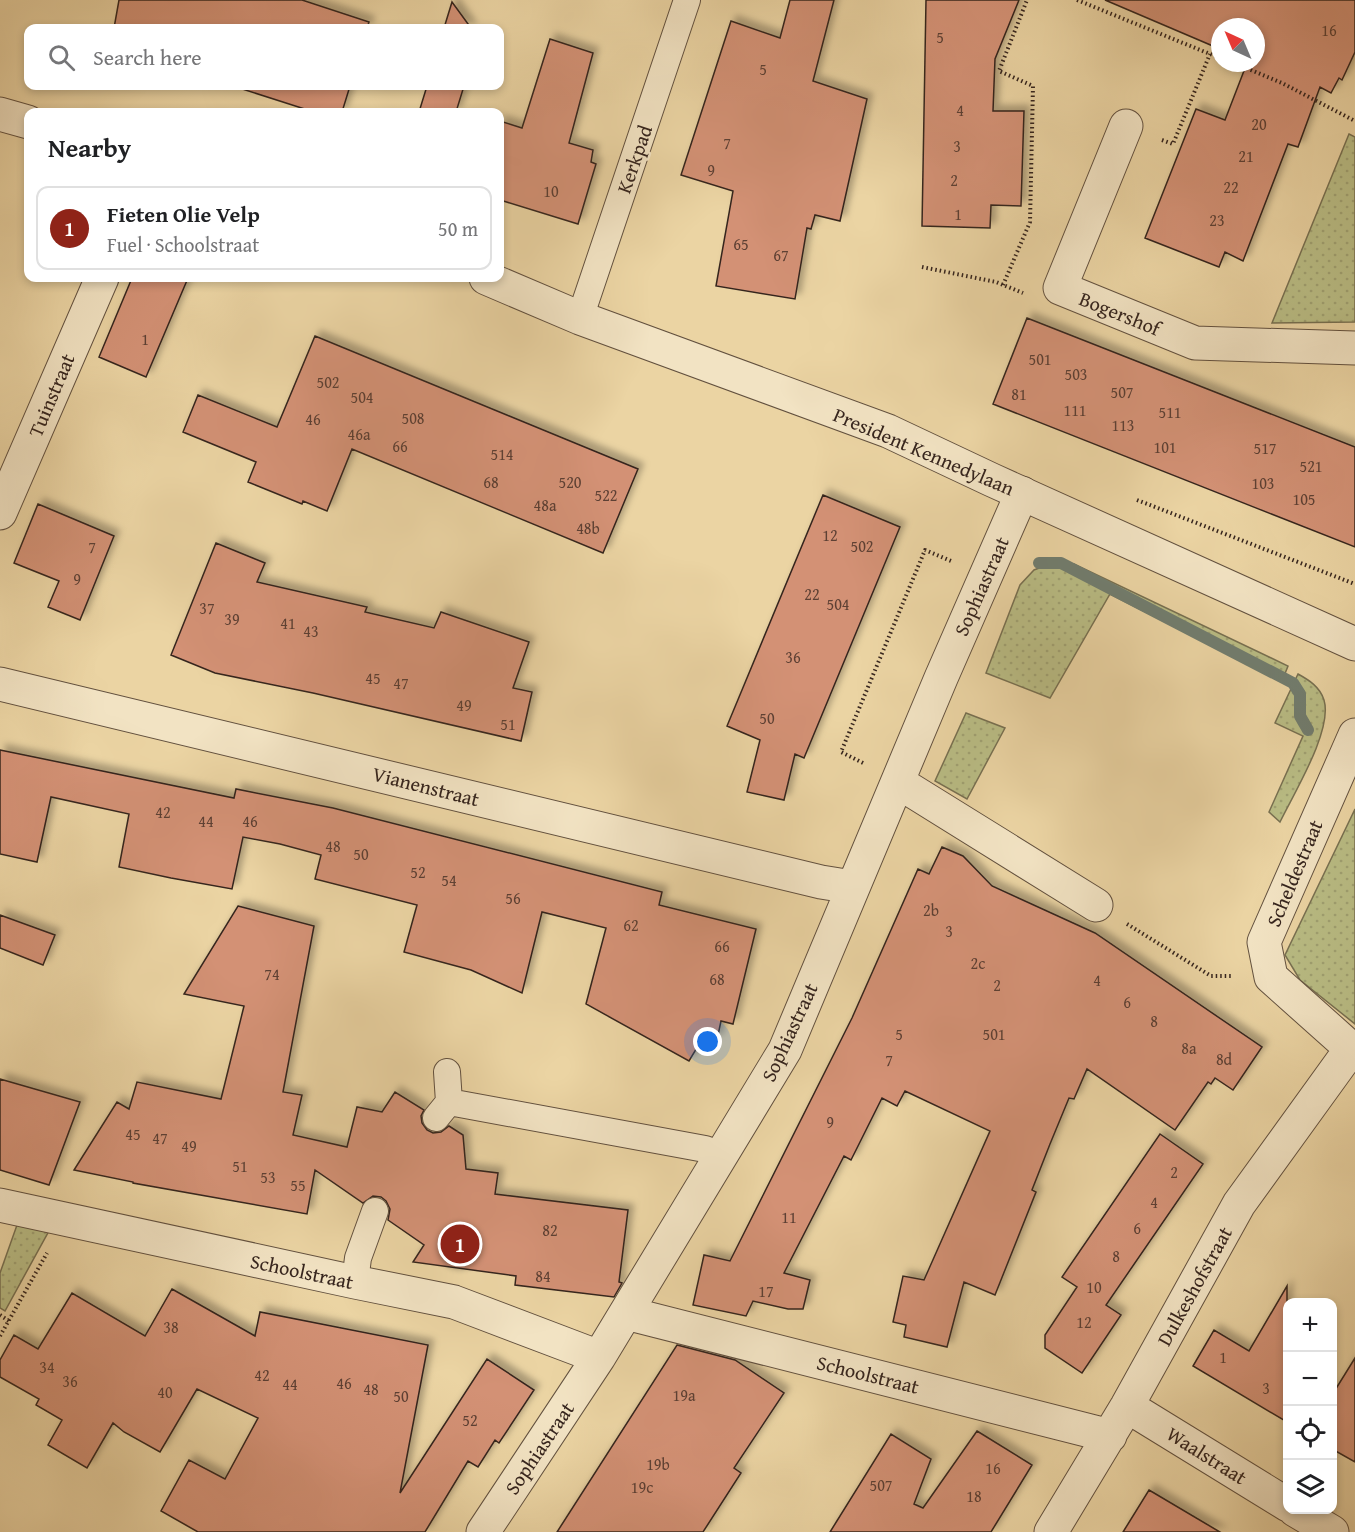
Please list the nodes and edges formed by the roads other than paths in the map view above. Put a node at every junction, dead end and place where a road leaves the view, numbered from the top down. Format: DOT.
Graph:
graph roads {
  1 [pos="687,0"];
  2 [pos="0,114"];
  3 [pos="24,121"];
  4 [pos="1126,126"];
  5 [pos="100,282"];
  6 [pos="495,282"];
  7 [pos="580,318"];
  8 [pos="1355,348"];
  9 [pos="1022,493"];
  10 [pos="0,513"];
  11 [pos="1355,644"];
  12 [pos="0,684"];
  13 [pos="1355,735"];
  14 [pos="886,775"];
  15 [pos="852,887"];
  16 [pos="1096,905"];
  17 [pos="1353,1050"];
  18 [pos="447,1072"];
  19 [pos="722,1155"];
  20 [pos="0,1205"];
  21 [pos="375,1211"];
  22 [pos="355,1282"];
  23 [pos="626,1313"];
  24 [pos="598,1358"];
  25 [pos="1127,1406"];
  26 [pos="1110,1436"];
  27 [pos="1283,1503"];
  28 [pos="1303,1514"];
  29 [pos="483,1532"];
  30 [pos="1051,1532"];
  31 [pos="1332,1532"];
  1 -- 7 [label="lane, Kerkpad"];
  2 -- 3 [label="street"];
  4 -- 8 [label="street, Bogershof"];
  5 -- 10 [label="street, Tuinstraat"];
  6 -- 7 [label="street, President Kennedylaan"];
  7 -- 9 [label="street, President Kennedylaan"];
  9 -- 11 [label="street, President Kennedylaan"];
  9 -- 14 [label="street, Sophiastraat"];
  12 -- 15 [label="street, Vianenstraat"];
  13 -- 17 [label="street, Scheldestraat"];
  14 -- 15 [label="street, Sophiastraat"];
  14 -- 16 [label="street"];
  15 -- 19 [label="street, Sophiastraat"];
  17 -- 25 [label="street, Dulkeshofstraat"];
  18 -- 19 [label="lane"];
  19 -- 23 [label="street, Sophiastraat"];
  20 -- 22 [label="street, Schoolstraat"];
  21 -- 22 [label="lane"];
  22 -- 24 [label="street, Schoolstraat"];
  23 -- 24 [label="street, Sophiastraat"];
  23 -- 26 [label="street, Schoolstraat"];
  24 -- 29 [label="street, Sophiastraat"];
  25 -- 26 [label="street, Dulkeshofstraat"];
  25 -- 27 [label="street, Waalstraat"];
  26 -- 30 [label="street, Dulkeshofstraat"];
  28 -- 31 [label="street"];
}
